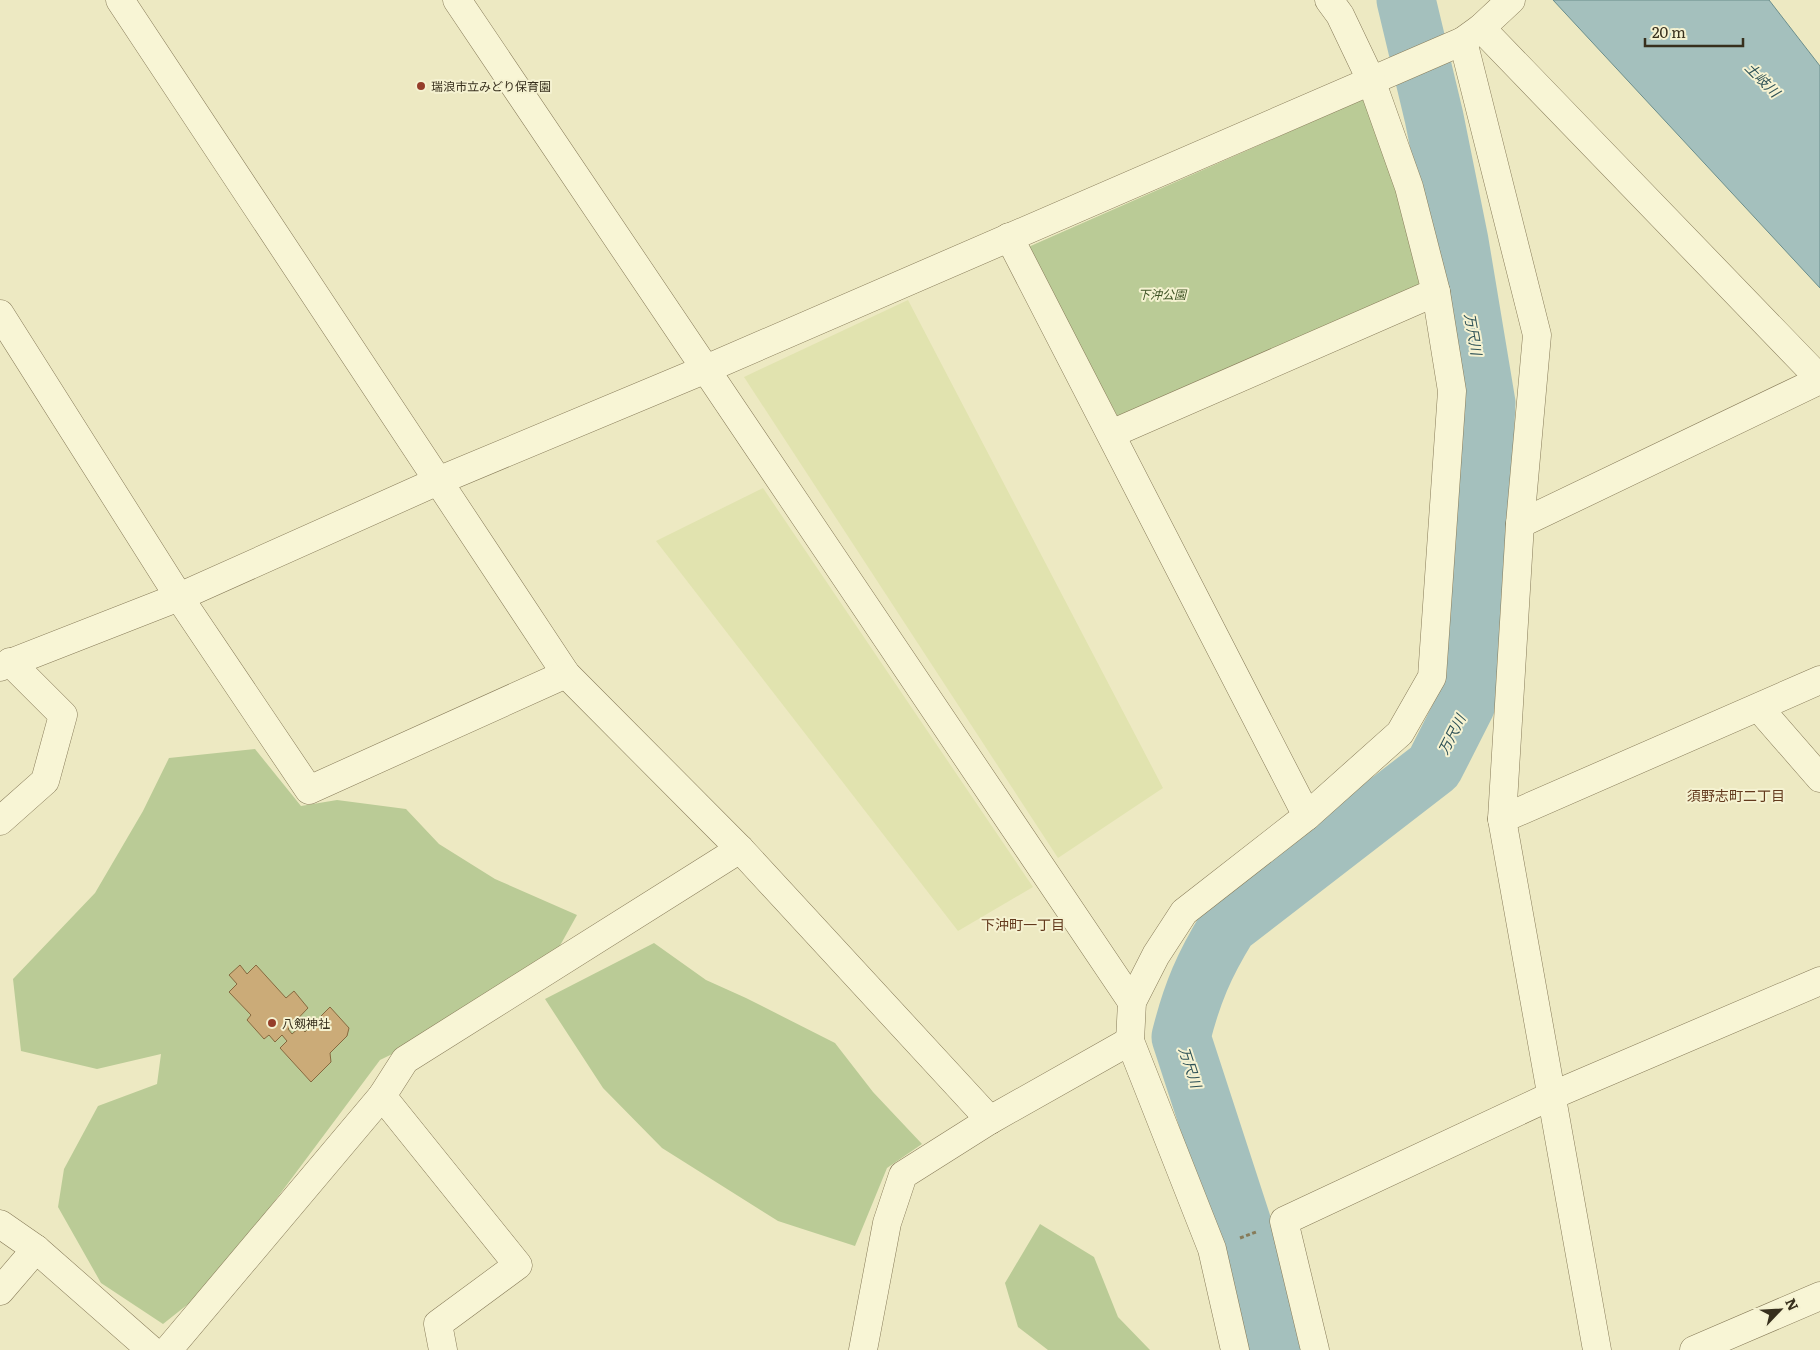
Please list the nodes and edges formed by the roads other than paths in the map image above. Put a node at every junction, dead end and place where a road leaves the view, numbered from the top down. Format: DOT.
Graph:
graph roads {
  1 [pos="120,0"];
  2 [pos="457,0"];
  3 [pos="1329,0"];
  4 [pos="1511,0"];
  5 [pos="1472,34"];
  6 [pos="1371,80"];
  7 [pos="1009,237"];
  8 [pos="1436,292"];
  9 [pos="0,314"];
  10 [pos="706,369"];
  11 [pos="1820,380"];
  12 [pos="1111,434"];
  13 [pos="438,481"];
  14 [pos="1520,524"];
  15 [pos="178,597"];
  16 [pos="5,665"];
  17 [pos="566,674"];
  18 [pos="1820,680"];
  19 [pos="1759,708"];
  20 [pos="1820,778"];
  21 [pos="1307,816"];
  22 [pos="1502,819"];
  23 [pos="0,822"];
  24 [pos="740,849"];
  25 [pos="1820,980"];
  26 [pos="1132,1002"];
  27 [pos="1130,1041"];
  28 [pos="382,1096"];
  29 [pos="1551,1096"];
  30 [pos="990,1120"];
  31 [pos="0,1224"];
  32 [pos="36,1249"];
  33 [pos="0,1291"];
  34 [pos="1820,1296"];
  35 [pos="151,1350"];
  36 [pos="168,1350"];
  37 [pos="442,1350"];
  38 [pos="863,1350"];
  39 [pos="1235,1350"];
  40 [pos="1315,1350"];
  41 [pos="1597,1350"];
  42 [pos="1694,1350"];
  1 -- 13 [label="street"];
  2 -- 10 [label="street"];
  3 -- 6 [label="street"];
  4 -- 5 [label="street"];
  5 -- 6 [label="street"];
  5 -- 11 [label="street"];
  5 -- 14 [label="street"];
  6 -- 7 [label="street"];
  6 -- 8 [label="street"];
  7 -- 10 [label="street"];
  7 -- 12 [label="street"];
  8 -- 12 [label="street"];
  8 -- 21 [label="street"];
  9 -- 15 [label="street"];
  10 -- 13 [label="street"];
  10 -- 26 [label="street"];
  11 -- 14 [label="street"];
  12 -- 21 [label="street"];
  13 -- 15 [label="street"];
  13 -- 17 [label="street"];
  14 -- 22 [label="street"];
  15 -- 16 [label="street"];
  15 -- 17 [label="street"];
  16 -- 23 [label="street"];
  17 -- 24 [label="street"];
  18 -- 19 [label="street"];
  19 -- 20 [label="street"];
  19 -- 22 [label="street"];
  21 -- 26 [label="street"];
  22 -- 29 [label="street"];
  24 -- 28 [label="street"];
  24 -- 30 [label="street"];
  25 -- 29 [label="street"];
  26 -- 27 [label="street"];
  27 -- 30 [label="street"];
  27 -- 39 [label="street"];
  28 -- 36 [label="street"];
  28 -- 37 [label="street"];
  29 -- 40 [label="street"];
  29 -- 41 [label="street"];
  30 -- 38 [label="street"];
  31 -- 32 [label="street"];
  32 -- 33 [label="street"];
  32 -- 35 [label="street"];
  34 -- 42 [label="street"];
}
